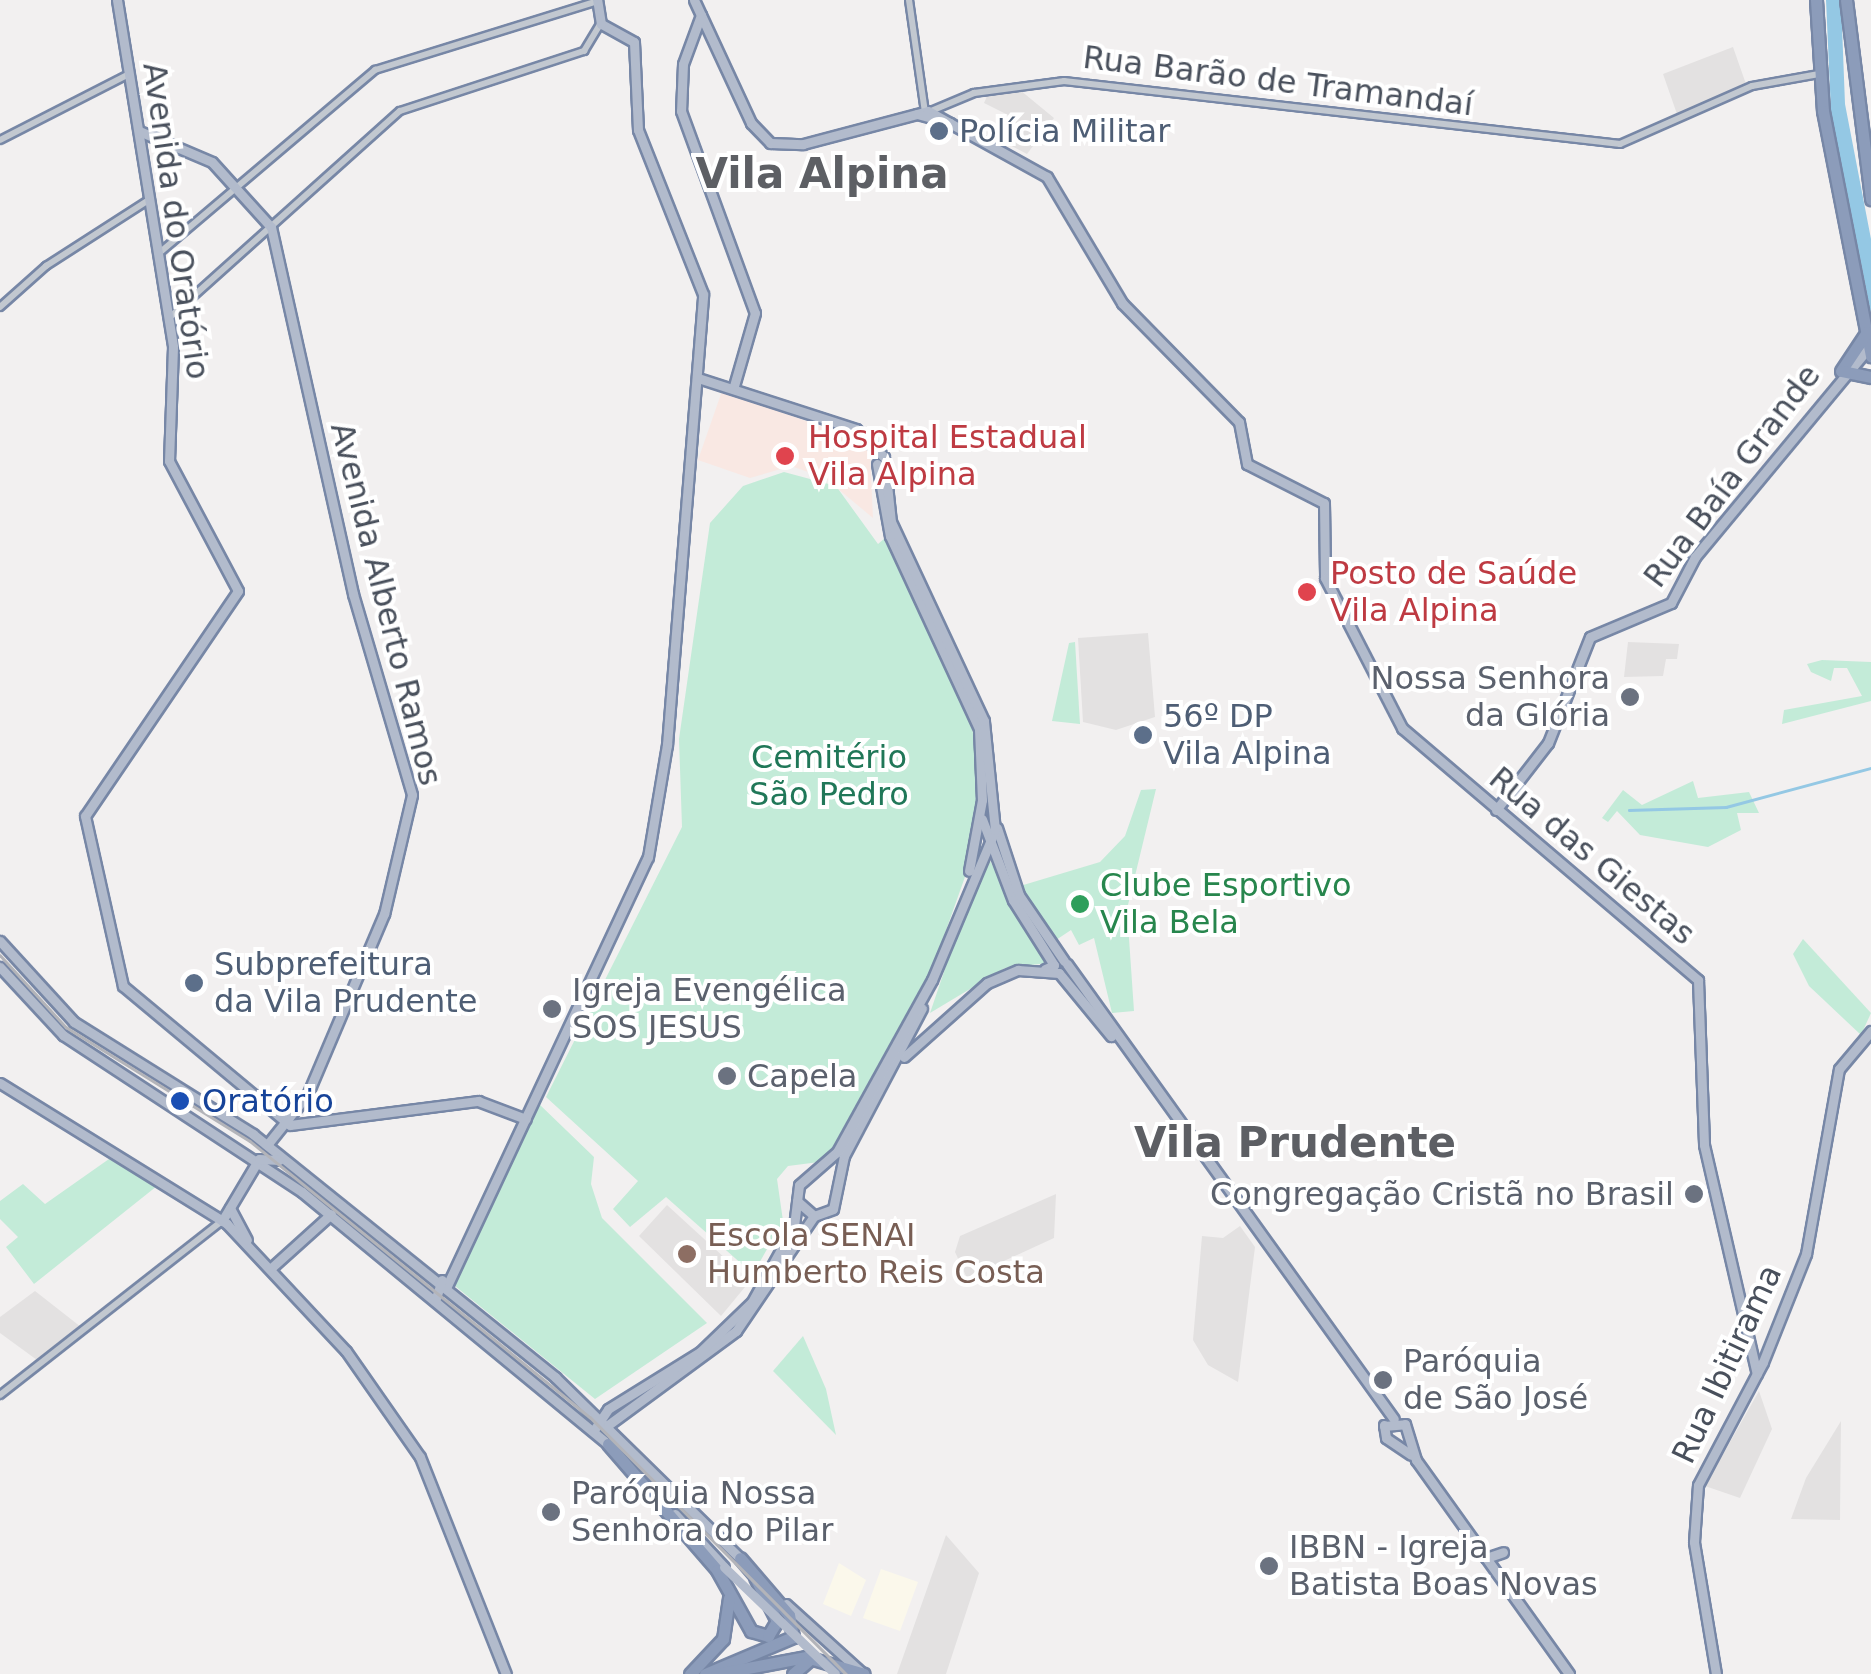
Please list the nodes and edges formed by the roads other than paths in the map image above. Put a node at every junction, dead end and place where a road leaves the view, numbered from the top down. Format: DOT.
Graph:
graph roads {
  1 [pos="117,0"];
  2 [pos="694,0"];
  3 [pos="908,0"];
  4 [pos="1816,0"];
  5 [pos="1846,0"];
  6 [pos="594,2"];
  7 [pos="701,15"];
  8 [pos="600,24"];
  9 [pos="130,74"];
  10 [pos="1820,74"];
  11 [pos="928,114"];
  12 [pos="138,130"];
  13 [pos="0,140"];
  14 [pos="238,189"];
  15 [pos="1871,198"];
  16 [pos="150,200"];
  17 [pos="271,226"];
  18 [pos="158,254"];
  19 [pos="0,307"];
  20 [pos="1867,308"];
  21 [pos="169,318"];
  22 [pos="1869,345"];
  23 [pos="1842,371"];
  24 [pos="1871,377"];
  25 [pos="698,378"];
  26 [pos="721,384"];
  27 [pos="733,389"];
  28 [pos="698,403"];
  29 [pos="881,462"];
  30 [pos="683,540"];
  31 [pos="1496,810"];
  32 [pos="981,815"];
  33 [pos="996,824"];
  34 [pos="988,840"];
  35 [pos="994,856"];
  36 [pos="978,858"];
  37 [pos="959,912"];
  38 [pos="0,941"];
  39 [pos="1061,966"];
  40 [pos="0,967"];
  41 [pos="1039,971"];
  42 [pos="106,973"];
  43 [pos="120,976"];
  44 [pos="929,986"];
  45 [pos="1070,986"];
  46 [pos="945,1014"];
  47 [pos="919,1016"];
  48 [pos="928,1031"];
  49 [pos="1871,1031"];
  50 [pos="1115,1036"];
  51 [pos="898,1043"];
  52 [pos="895,1066"];
  53 [pos="0,1082"];
  54 [pos="523,1117"];
  55 [pos="286,1124"];
  56 [pos="267,1145"];
  57 [pos="258,1159"];
  58 [pos="814,1174"];
  59 [pos="311,1180"];
  60 [pos="837,1188"];
  61 [pos="796,1201"];
  62 [pos="340,1203"];
  63 [pos="230,1208"];
  64 [pos="330,1216"];
  65 [pos="814,1216"];
  66 [pos="222,1221"];
  67 [pos="250,1247"];
  68 [pos="270,1269"];
  69 [pos="443,1286"];
  70 [pos="435,1301"];
  71 [pos="1757,1374"];
  72 [pos="0,1395"];
  73 [pos="1378,1405"];
  74 [pos="1394,1418"];
  75 [pos="604,1421"];
  76 [pos="1384,1426"];
  77 [pos="594,1430"];
  78 [pos="1407,1434"];
  79 [pos="1396,1443"];
  80 [pos="608,1444"];
  81 [pos="1416,1460"];
  82 [pos="1455,1514"];
  83 [pos="1445,1527"];
  84 [pos="1503,1552"];
  85 [pos="740,1558"];
  86 [pos="1486,1558"];
  87 [pos="755,1577"];
  88 [pos="728,1589"];
  89 [pos="814,1658"];
  90 [pos="863,1673"];
  91 [pos="506,1674"];
  92 [pos="690,1674"];
  93 [pos="706,1674"];
  94 [pos="716,1674"];
  95 [pos="793,1674"];
  96 [pos="835,1674"];
  97 [pos="1569,1674"];
  98 [pos="1716,1674"];
  1 -- 9 [label="main road, Avenida do Oratório"];
  2 -- 7 [label="main road"];
  3 -- 11 [label="street"];
  4 -- 10 [label="highway"];
  5 -- 15 [label="highway"];
  6 -- 8 [label="main road"];
  6 -- 14 [label="street"];
  7 -- 11 [label="main road"];
  7 -- 27 [label="main road"];
  8 -- 17 [label="street"];
  8 -- 25 [label="main road"];
  9 -- 12 [label="main road, Avenida do Oratório"];
  9 -- 13 [label="street"];
  10 -- 11 [label="street, Rua Barão de Tramandaí"];
  10 -- 20 [label="highway"];
  11 -- 31 [label="main road, Rua das Giestas"];
  12 -- 14 [label="main road"];
  12 -- 16 [label="main road, Avenida do Oratório"];
  14 -- 17 [label="main road"];
  14 -- 18 [label="street"];
  16 -- 18 [label="main road, Avenida do Oratório"];
  16 -- 19 [label="street"];
  17 -- 21 [label="street"];
  17 -- 55 [label="main road, Avenida Alberto Ramos"];
  18 -- 21 [label="main road, Avenida do Oratório"];
  20 -- 22 [label="highway"];
  21 -- 43 [label="main road, Avenida do Oratório"];
  22 -- 23 [label="highway"];
  23 -- 24 [label="highway"];
  23 -- 31 [label="main road, Rua Baía Grande"];
  25 -- 26 [label="main road"];
  25 -- 28 [label="main road"];
  25 -- 30 [label="main road"];
  26 -- 27 [label="main road"];
  26 -- 28 [label="main road"];
  27 -- 29 [label="main road"];
  28 -- 30 [label="main road"];
  29 -- 32 [label="main road"];
  29 -- 33 [label="main road"];
  30 -- 54 [label="main road"];
  31 -- 71 [label="main road, Rua das Giestas"];
  32 -- 33 [label="main road"];
  32 -- 34 [label="main road"];
  32 -- 37 [label="main road"];
  33 -- 34 [label="main road"];
  33 -- 39 [label="main road"];
  34 -- 35 [label="main road"];
  34 -- 36 [label="main road"];
  35 -- 36 [label="main road"];
  35 -- 39 [label="main road"];
  36 -- 37 [label="main road"];
  37 -- 44 [label="main road"];
  38 -- 56 [label="main road"];
  39 -- 41 [label="main road"];
  39 -- 45 [label="main road"];
  39 -- 50 [label="main road"];
  40 -- 57 [label="main road"];
  41 -- 45 [label="main road"];
  41 -- 46 [label="main road"];
  42 -- 43 [label="main road"];
  43 -- 55 [label="main road, Avenida do Oratório"];
  44 -- 47 [label="main road"];
  44 -- 47 [label="main road"];
  45 -- 50 [label="main road"];
  46 -- 47 [label="main road"];
  46 -- 48 [label="main road"];
  47 -- 48 [label="main road"];
  47 -- 51 [label="main road"];
  47 -- 52 [label="main road"];
  48 -- 52 [label="main road"];
  49 -- 71 [label="main road, Rua Ibitirama"];
  50 -- 73 [label="main road"];
  51 -- 52 [label="main road"];
  51 -- 58 [label="main road"];
  52 -- 60 [label="main road"];
  53 -- 66 [label="main road"];
  54 -- 55 [label="main road"];
  54 -- 69 [label="main road"];
  55 -- 56 [label="main road, Avenida Alberto Ramos"];
  56 -- 59 [label="main road"];
  57 -- 59 [label="main road"];
  57 -- 63 [label="main road"];
  57 -- 64 [label="main road"];
  58 -- 60 [label="main road"];
  58 -- 61 [label="main road"];
  59 -- 62 [label="main road"];
  60 -- 65 [label="main road"];
  61 -- 65 [label="main road"];
  61 -- 75 [label="main road"];
  62 -- 64 [label="main road"];
  62 -- 69 [label="main road"];
  63 -- 66 [label="main road"];
  63 -- 67 [label="main road"];
  64 -- 68 [label="main road"];
  64 -- 70 [label="main road"];
  65 -- 75 [label="main road"];
  66 -- 67 [label="main road"];
  66 -- 72 [label="street"];
  67 -- 68 [label="main road"];
  68 -- 91 [label="main road"];
  69 -- 70 [label="main road"];
  69 -- 75 [label="main road"];
  70 -- 77 [label="main road"];
  71 -- 98 [label="main road, Rua Ibitirama"];
  73 -- 74 [label="main road"];
  73 -- 76 [label="main road"];
  74 -- 76 [label="main road"];
  74 -- 78 [label="main road"];
  75 -- 77 [label="main road"];
  75 -- 85 [label="main road"];
  76 -- 79 [label="main road"];
  77 -- 80 [label="main road"];
  78 -- 79 [label="main road"];
  78 -- 81 [label="main road"];
  79 -- 81 [label="main road"];
  80 -- 88 [label="highway"];
  80 -- 96 [label="main road, bridge"];
  81 -- 82 [label="main road"];
  82 -- 83 [label="main road"];
  82 -- 86 [label="main road"];
  84 -- 86 [label="main road"];
  85 -- 87 [label="highway"];
  85 -- 90 [label="main road"];
  86 -- 97 [label="main road"];
  87 -- 88 [label="highway"];
  87 -- 93 [label="highway"];
  88 -- 92 [label="highway"];
  89 -- 90 [label="highway"];
  89 -- 94 [label="highway"];
  89 -- 95 [label="highway"];
}
